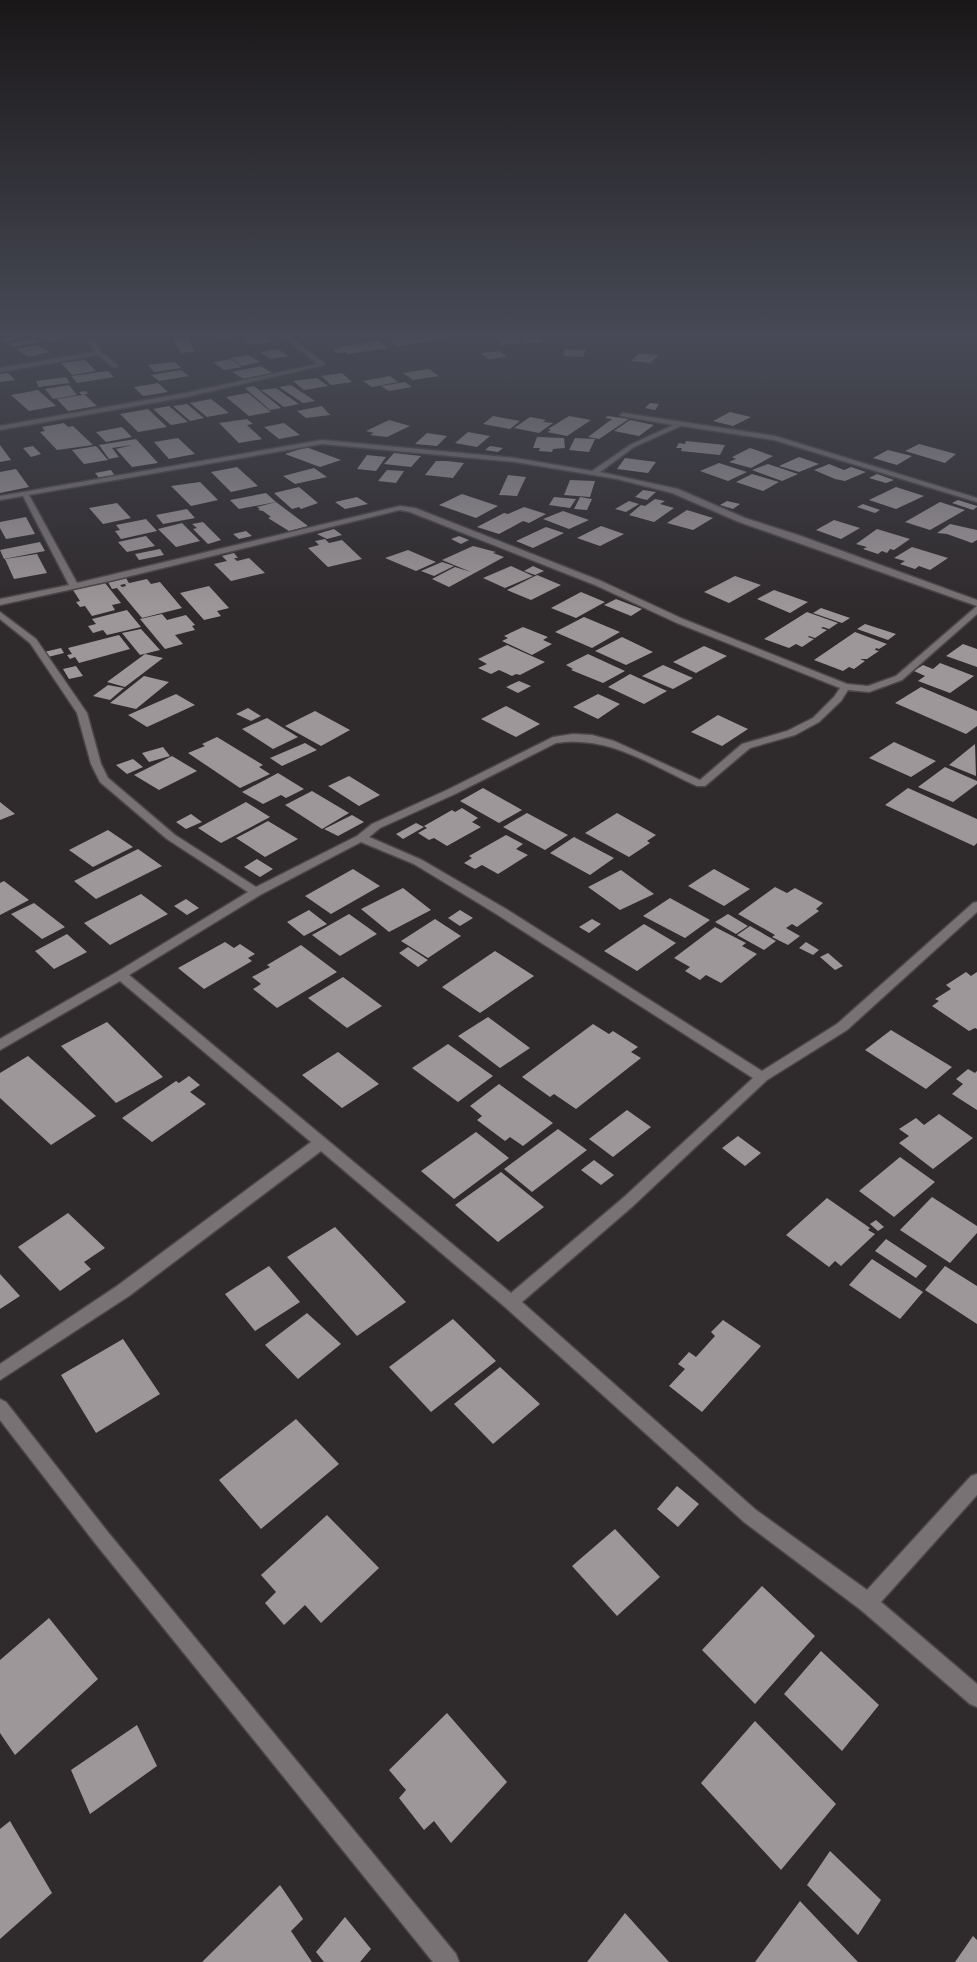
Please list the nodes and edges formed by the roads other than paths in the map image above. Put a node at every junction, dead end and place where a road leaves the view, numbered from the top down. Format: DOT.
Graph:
graph roads {
  1 [pos="672,428"];
  2 [pos="704,428"];
  3 [pos="594,473"];
  4 [pos="25,494"];
  5 [pos="0,498"];
  6 [pos="977,500"];
  7 [pos="74,586"];
  8 [pos="0,602"];
  9 [pos="977,603"];
  10 [pos="977,609"];
  11 [pos="0,615"];
  12 [pos="845,687"];
  13 [pos="361,838"];
  14 [pos="256,892"];
  15 [pos="977,906"];
  16 [pos="121,975"];
  17 [pos="0,1044"];
  18 [pos="762,1077"];
  19 [pos="322,1142"];
  20 [pos="511,1302"];
  21 [pos="0,1373"];
  22 [pos="0,1407"];
  23 [pos="977,1482"];
  24 [pos="868,1603"];
  25 [pos="977,1697"];
  26 [pos="448,1962"];
  1 -- 3 [label="street"];
  2 -- 6 [label="street"];
  3 -- 4 [label="street"];
  3 -- 9 [label="street"];
  4 -- 5 [label="street"];
  4 -- 7 [label="street"];
  7 -- 8 [label="street"];
  7 -- 12 [label="street"];
  10 -- 12 [label="street"];
  11 -- 14 [label="street"];
  12 -- 13 [label="street"];
  13 -- 14 [label="street"];
  13 -- 18 [label="street"];
  14 -- 16 [label="street"];
  15 -- 18 [label="street"];
  16 -- 17 [label="street"];
  16 -- 19 [label="street"];
  18 -- 20 [label="street"];
  19 -- 20 [label="street"];
  19 -- 21 [label="street"];
  20 -- 24 [label="street"];
  22 -- 26 [label="street"];
  23 -- 24 [label="street"];
  24 -- 25 [label="street"];
}
